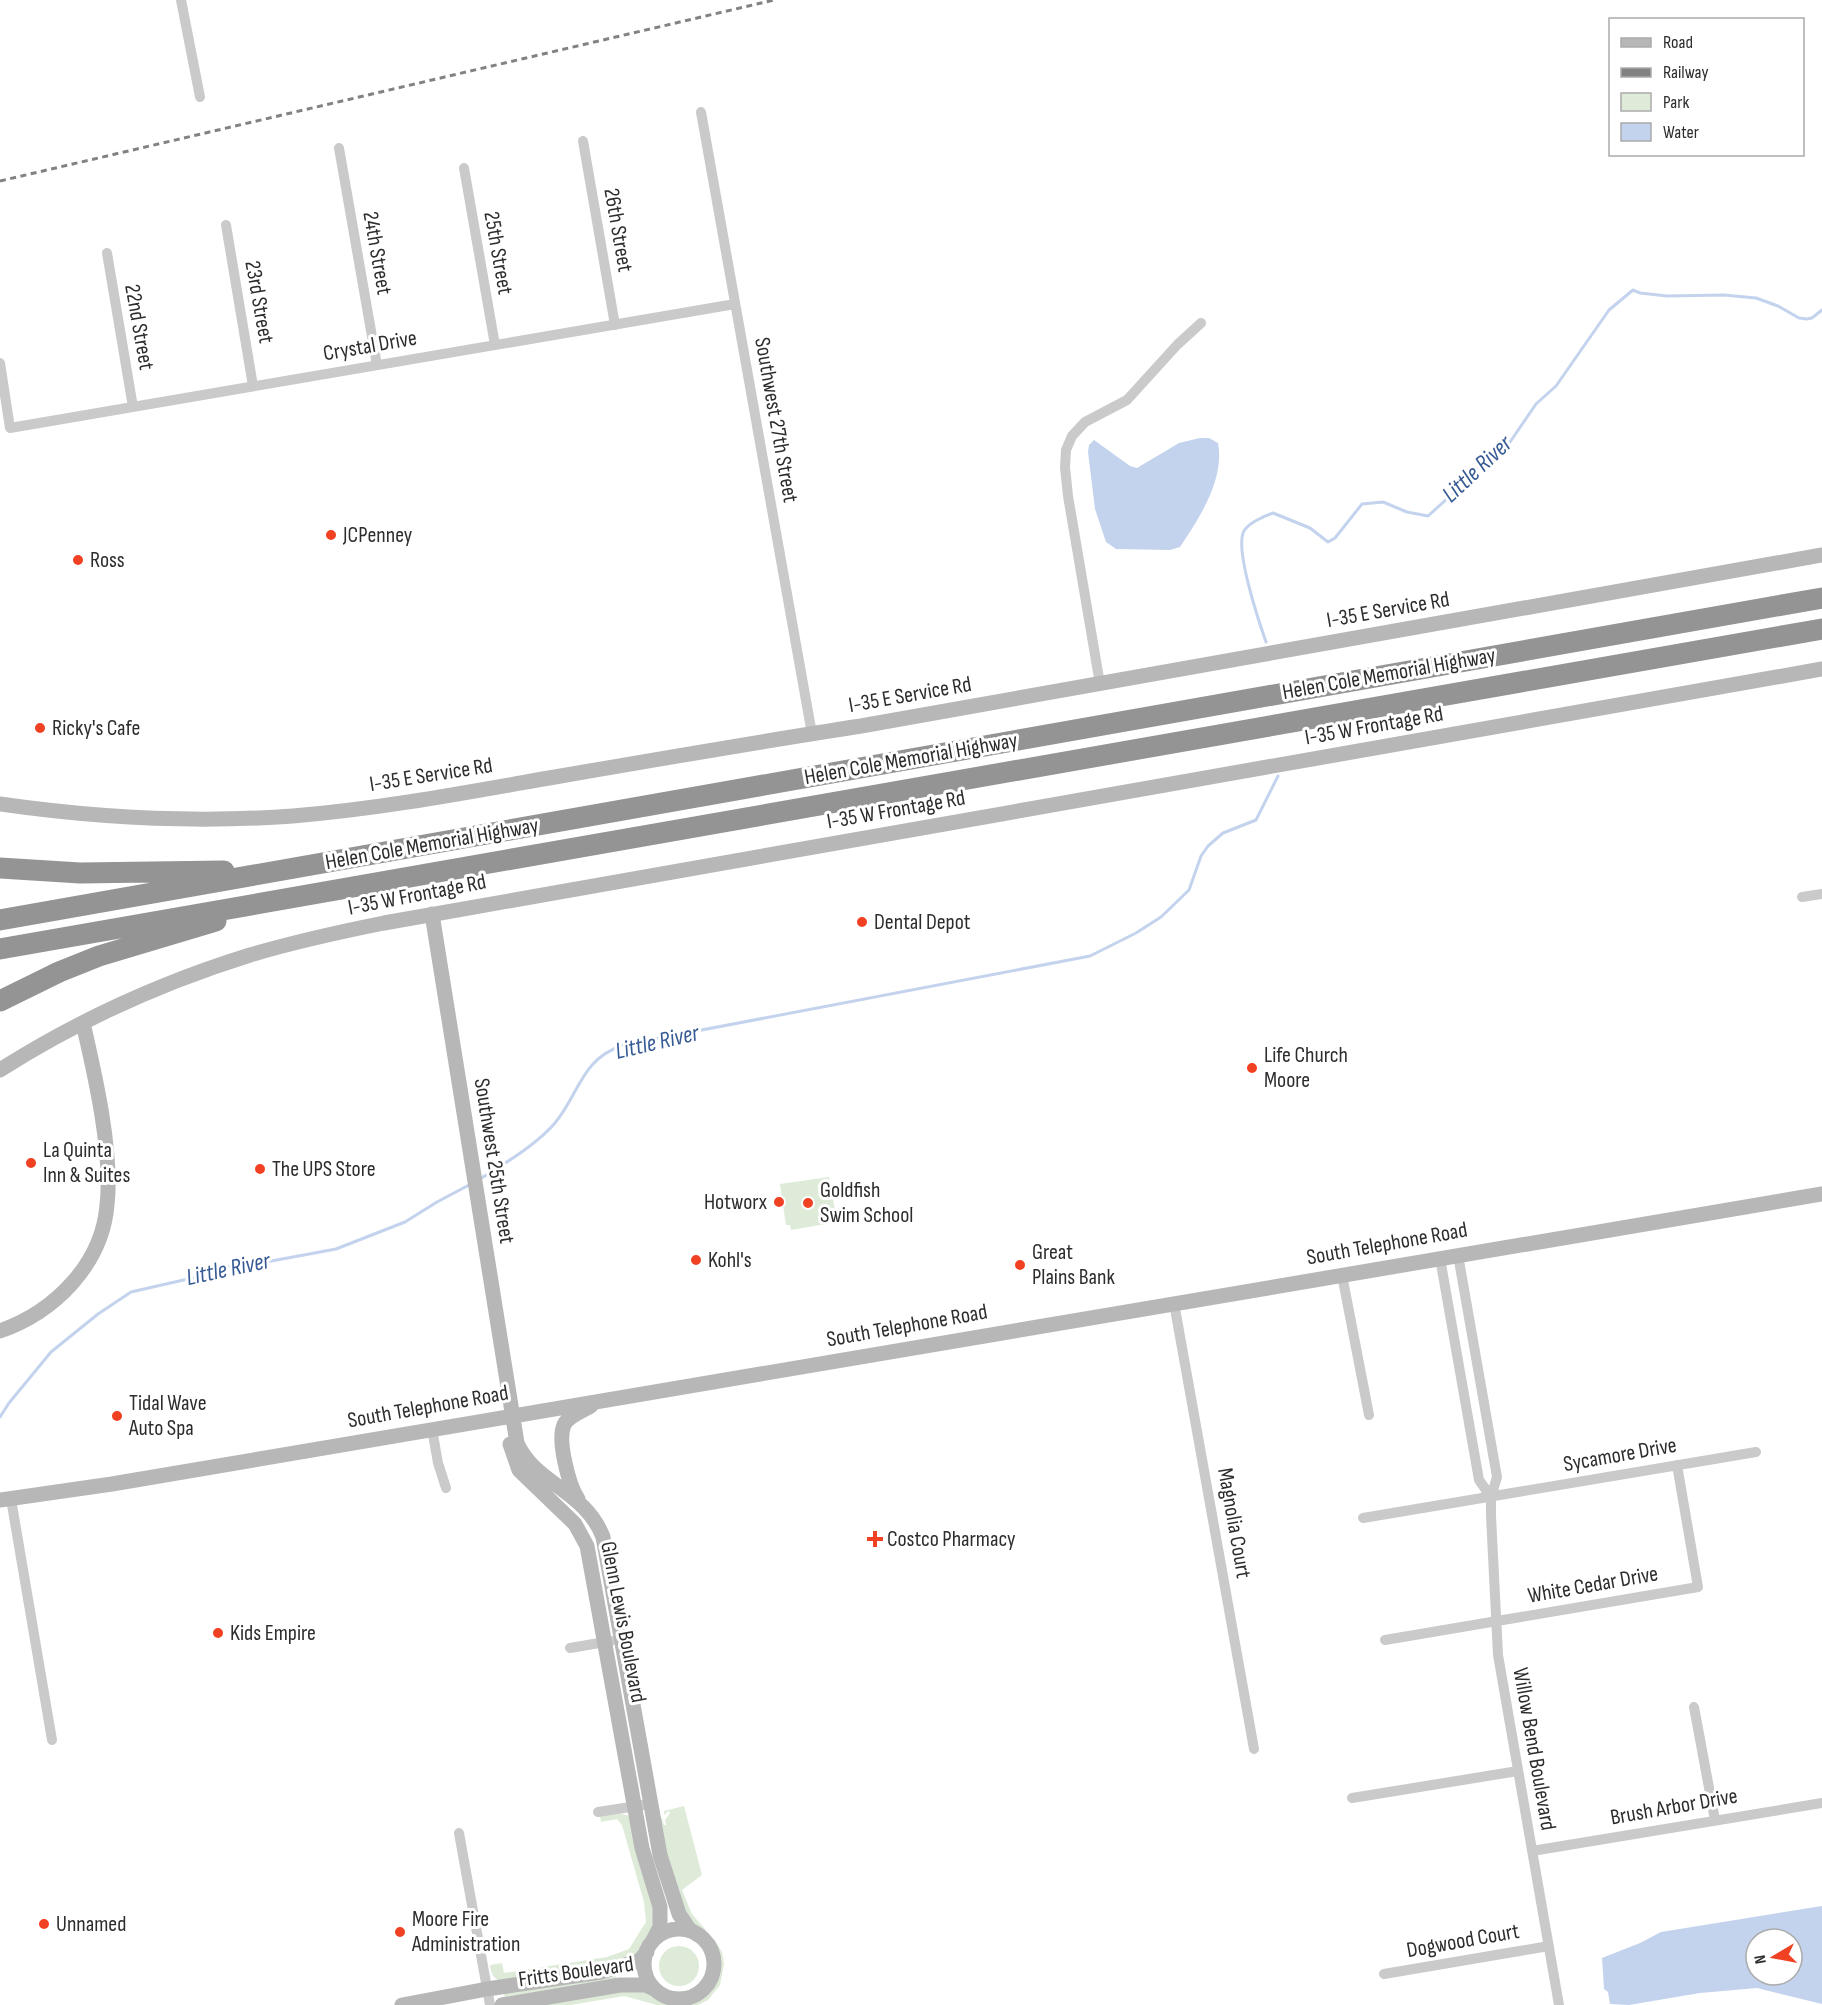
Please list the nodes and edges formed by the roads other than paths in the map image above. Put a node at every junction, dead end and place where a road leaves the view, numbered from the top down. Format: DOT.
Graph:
graph roads {
  1 [pos="182,0"];
  2 [pos="200,97"];
  3 [pos="701,112"];
  4 [pos="583,141"];
  5 [pos="339,148"];
  6 [pos="464,168"];
  7 [pos="226,225"];
  8 [pos="107,253"];
  9 [pos="735,304"];
  10 [pos="1201,323"];
  11 [pos="615,325"];
  12 [pos="495,345"];
  13 [pos="0,363"];
  14 [pos="377,365"];
  15 [pos="253,386"];
  16 [pos="133,407"];
  17 [pos="1822,555"];
  18 [pos="1822,598"];
  19 [pos="1822,628"];
  20 [pos="1822,669"];
  21 [pos="1100,684"];
  22 [pos="812,734"];
  23 [pos="0,804"];
  24 [pos="0,868"];
  25 [pos="275,872"];
  26 [pos="1822,894"];
  27 [pos="1803,897"];
  28 [pos="281,899"];
  29 [pos="432,914"];
  30 [pos="0,920"];
  31 [pos="0,949"];
  32 [pos="0,1001"];
  33 [pos="83,1023"];
  34 [pos="0,1070"];
  35 [pos="1822,1194"];
  36 [pos="1458,1255"];
  37 [pos="1440,1258"];
  38 [pos="1342,1275"];
  39 [pos="1174,1303"];
  40 [pos="0,1331"];
  41 [pos="602,1400"];
  42 [pos="513,1414"];
  43 [pos="1369,1415"];
  44 [pos="432,1428"];
  45 [pos="1756,1452"];
  46 [pos="1677,1465"];
  47 [pos="446,1488"];
  48 [pos="1491,1497"];
  49 [pos="6,1500"];
  50 [pos="582,1504"];
  51 [pos="1363,1518"];
  52 [pos="1496,1622"];
  53 [pos="621,1640"];
  54 [pos="1385,1640"];
  55 [pos="604,1642"];
  56 [pos="570,1648"];
  57 [pos="1695,1707"];
  58 [pos="52,1740"];
  59 [pos="1254,1749"];
  60 [pos="1518,1771"];
  61 [pos="1352,1798"];
  62 [pos="1822,1803"];
  63 [pos="642,1805"];
  64 [pos="598,1812"];
  65 [pos="1715,1820"];
  66 [pos="459,1833"];
  67 [pos="1532,1851"];
  68 [pos="698,1935"];
  69 [pos="1549,1946"];
  70 [pos="649,1947"];
  71 [pos="1384,1974"];
  72 [pos="488,1989"];
  73 [pos="654,1989"];
  74 [pos="402,2005"];
  75 [pos="490,2005"];
  76 [pos="502,2005"];
  77 [pos="1559,2005"];
  1 -- 2 [label="street"];
  3 -- 9 [label="street, Southwest 27th Street"];
  4 -- 11 [label="street, 26th Street"];
  5 -- 14 [label="street, 24th Street"];
  6 -- 12 [label="street, 25th Street"];
  7 -- 15 [label="street, 23rd Street"];
  8 -- 16 [label="street, 22nd Street"];
  9 -- 11 [label="street, Crystal Drive"];
  9 -- 22 [label="street, Southwest 27th Street"];
  10 -- 21 [label="street"];
  11 -- 12 [label="street, Crystal Drive"];
  12 -- 14 [label="street, Crystal Drive"];
  13 -- 16 [label="street, Crystal Drive"];
  14 -- 15 [label="street, Crystal Drive"];
  15 -- 16 [label="street, Crystal Drive"];
  17 -- 21 [label="street, I-35 E Service Rd"];
  18 -- 25 [label="highway, Helen Cole Memorial Highway"];
  19 -- 28 [label="highway, Helen Cole Memorial Highway"];
  20 -- 29 [label="street, I-35 W Frontage Rd"];
  21 -- 22 [label="street, I-35 E Service Rd"];
  22 -- 23 [label="street, I-35 E Service Rd"];
  24 -- 25 [label="highway"];
  25 -- 30 [label="highway, Helen Cole Memorial Highway"];
  26 -- 27 [label="street"];
  28 -- 31 [label="highway, Helen Cole Memorial Highway"];
  28 -- 32 [label="highway"];
  29 -- 33 [label="street, I-35 W Frontage Rd"];
  29 -- 42 [label="street, Southwest 25th Street"];
  33 -- 34 [label="street, I-35 W Frontage Rd"];
  33 -- 40 [label="street"];
  35 -- 36 [label="street, South Telephone Road"];
  36 -- 37 [label="street, South Telephone Road"];
  36 -- 48 [label="street, Willow Bend Boulevard"];
  37 -- 38 [label="street, South Telephone Road"];
  37 -- 48 [label="street, Willow Bend Boulevard"];
  38 -- 39 [label="street, South Telephone Road"];
  38 -- 43 [label="street"];
  39 -- 41 [label="street, South Telephone Road"];
  39 -- 59 [label="street, Magnolia Court"];
  41 -- 42 [label="street, South Telephone Road"];
  41 -- 50 [label="street, Glenn Lewis Boulevard"];
  42 -- 44 [label="street, South Telephone Road"];
  42 -- 50 [label="street, Glenn Lewis Boulevard"];
  42 -- 55 [label="street, Glenn Lewis Boulevard"];
  44 -- 47 [label="street"];
  44 -- 49 [label="street, South Telephone Road"];
  45 -- 46 [label="street, Sycamore Drive"];
  46 -- 48 [label="street, Sycamore Drive"];
  46 -- 52 [label="street, White Cedar Drive"];
  48 -- 51 [label="street, Sycamore Drive"];
  48 -- 52 [label="street, Willow Bend Boulevard"];
  49 -- 58 [label="street"];
  50 -- 53 [label="street, Glenn Lewis Boulevard"];
  52 -- 54 [label="street, White Cedar Drive"];
  52 -- 60 [label="street, Willow Bend Boulevard"];
  53 -- 55 [label="street"];
  53 -- 63 [label="street, Glenn Lewis Boulevard"];
  55 -- 56 [label="street"];
  55 -- 63 [label="street, Glenn Lewis Boulevard"];
  57 -- 65 [label="street"];
  60 -- 61 [label="street"];
  60 -- 67 [label="street, Willow Bend Boulevard"];
  62 -- 65 [label="street, Brush Arbor Drive"];
  63 -- 64 [label="street"];
  63 -- 68 [label="street, Glenn Lewis Boulevard"];
  63 -- 70 [label="street, Glenn Lewis Boulevard"];
  65 -- 67 [label="street, Brush Arbor Drive"];
  66 -- 72 [label="street"];
  67 -- 69 [label="street, Willow Bend Boulevard"];
  68 -- 70 [label="street"];
  68 -- 73 [label="street"];
  69 -- 71 [label="street, Dogwood Court"];
  69 -- 77 [label="street, Willow Bend Boulevard"];
  70 -- 72 [label="street, Fritts Boulevard"];
  70 -- 73 [label="street"];
  72 -- 74 [label="street, Fritts Boulevard"];
  72 -- 75 [label="street"];
  73 -- 76 [label="street, Fritts Boulevard"];
}
